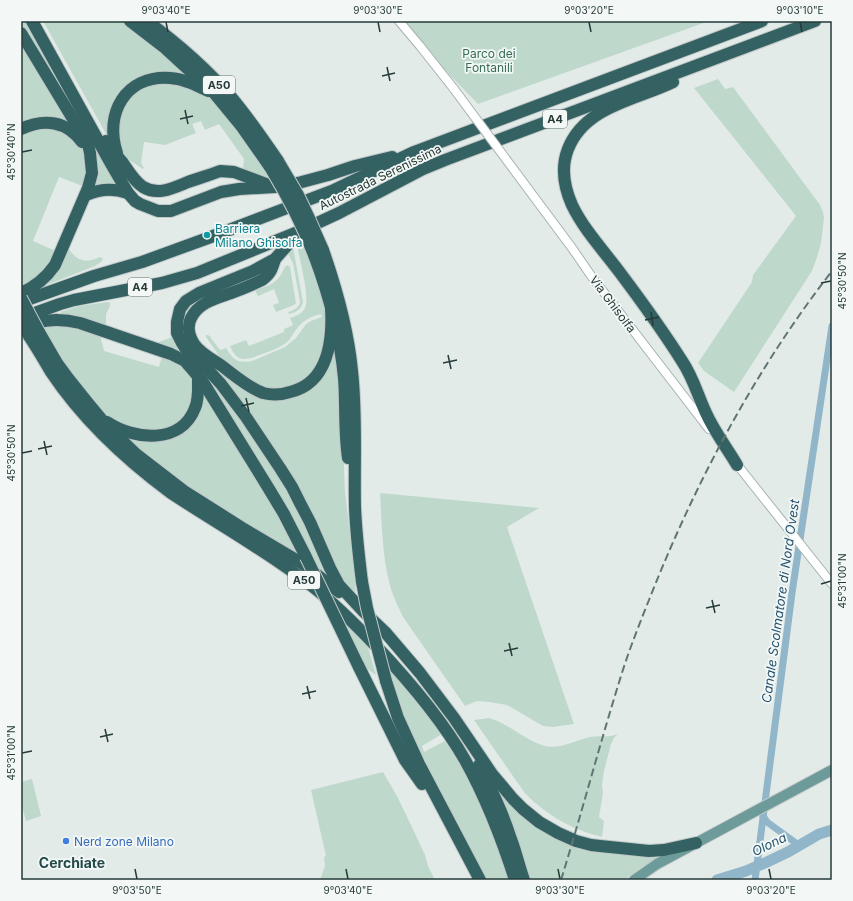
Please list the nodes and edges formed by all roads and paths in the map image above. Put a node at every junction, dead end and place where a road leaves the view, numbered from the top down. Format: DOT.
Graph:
graph roads {
  1 [pos="32,21"];
  2 [pos="39,21"];
  3 [pos="130,21"];
  4 [pos="147,21"];
  5 [pos="399,21"];
  6 [pos="762,21"];
  7 [pos="815,21"];
  8 [pos="21,33"];
  9 [pos="744,48"];
  10 [pos="214,93"];
  11 [pos="21,129"];
  12 [pos="414,152"];
  13 [pos="90,153"];
  14 [pos="119,158"];
  15 [pos="274,164"];
  16 [pos="276,188"];
  17 [pos="128,193"];
  18 [pos="86,195"];
  19 [pos="300,231"];
  20 [pos="319,253"];
  21 [pos="275,258"];
  22 [pos="21,293"];
  23 [pos="21,298"];
  24 [pos="21,302"];
  25 [pos="331,307"];
  26 [pos="21,319"];
  27 [pos="21,326"];
  28 [pos="34,334"];
  29 [pos="198,378"];
  30 [pos="100,418"];
  31 [pos="737,465"];
  32 [pos="356,508"];
  33 [pos="832,584"];
  34 [pos="363,612"];
  35 [pos="454,718"];
  36 [pos="832,770"];
  37 [pos="448,820"];
  38 [pos="696,843"];
  39 [pos="480,880"];
  40 [pos="515,880"];
  41 [pos="524,880"];
  42 [pos="634,880"];
  1 -- 17 [label="highway"];
  2 -- 14 [label="highway"];
  3 -- 10 [label="highway"];
  4 -- 15 [label="highway, A50"];
  5 -- 31 [label="street, Via Ghisolfa, bridge"];
  6 -- 12 [label="highway, Autostrada Serenissima / A4"];
  7 -- 9 [label="highway, Autostrada Serenissima / A4"];
  8 -- 13 [label="highway"];
  9 -- 19 [label="highway, Autostrada Serenissima / A4"];
  9 -- 31 [label="highway"];
  10 -- 14 [label="highway"];
  10 -- 15 [label="highway"];
  11 -- 13 [label="highway"];
  12 -- 16 [label="highway"];
  12 -- 24 [label="highway, Autostrada Serenissima / A4"];
  13 -- 18 [label="highway"];
  14 -- 16 [label="highway"];
  15 -- 20 [label="highway, A50, bridge"];
  16 -- 17 [label="highway"];
  17 -- 18 [label="highway"];
  18 -- 22 [label="highway"];
  19 -- 21 [label="highway"];
  19 -- 26 [label="highway, Autostrada Serenissima / A4"];
  20 -- 25 [label="highway"];
  20 -- 32 [label="highway, A50"];
  21 -- 25 [label="highway"];
  21 -- 34 [label="highway"];
  23 -- 28 [label="highway, bridge"];
  25 -- 32 [label="highway"];
  26 -- 28 [label="highway, A50, bridge"];
  27 -- 29 [label="highway"];
  28 -- 30 [label="highway"];
  28 -- 40 [label="highway, A50"];
  29 -- 30 [label="highway"];
  29 -- 37 [label="highway, bridge"];
  30 -- 34 [label="highway"];
  31 -- 33 [label="street, Via Ghisolfa"];
  32 -- 37 [label="highway, A50, bridge"];
  34 -- 35 [label="highway"];
  35 -- 38 [label="highway"];
  35 -- 41 [label="highway"];
  36 -- 38 [label="main road"];
  37 -- 39 [label="highway, A50"];
  38 -- 42 [label="main road"];
}
